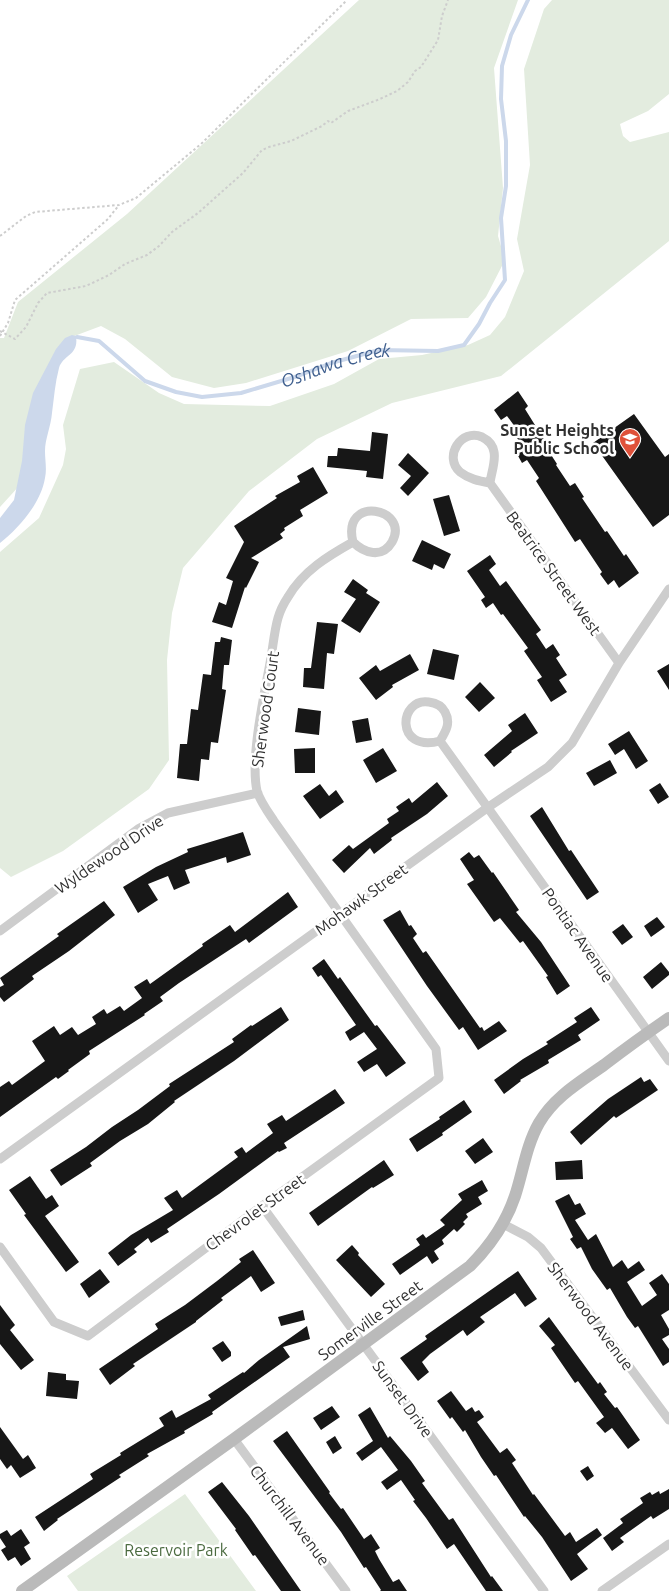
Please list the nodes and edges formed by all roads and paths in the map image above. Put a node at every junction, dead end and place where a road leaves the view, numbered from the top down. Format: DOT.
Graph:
graph roads {
  1 [pos="347,0"];
  2 [pos="448,0"];
  3 [pos="119,205"];
  4 [pos="0,236"];
  5 [pos="1,332"];
  6 [pos="0,336"];
  7 [pos="490,483"];
  8 [pos="354,542"];
  9 [pos="669,589"];
  10 [pos="619,663"];
  11 [pos="440,741"];
  12 [pos="258,793"];
  13 [pos="487,808"];
  14 [pos="341,914"];
  15 [pos="0,931"];
  16 [pos="669,1018"];
  17 [pos="648,1033"];
  18 [pos="669,1061"];
  19 [pos="0,1159"];
  20 [pos="262,1206"];
  21 [pos="504,1224"];
  22 [pos="0,1247"];
  23 [pos="364,1345"];
  24 [pos="669,1420"];
  25 [pos="234,1439"];
  26 [pos="669,1544"];
  27 [pos="22,1591"];
  28 [pos="346,1591"];
  29 [pos="544,1591"];
  30 [pos="602,1591"];
  1 -- 3 [label="path"];
  2 -- 5 [label="path"];
  3 -- 4 [label="path"];
  3 -- 5 [label="path"];
  5 -- 6 [label="path"];
  7 -- 7 [label="street"];
  7 -- 10 [label="street, Beatrice Street West"];
  8 -- 8 [label="street"];
  8 -- 12 [label="street, Sherwood Court"];
  9 -- 10 [label="street, Mohawk Street"];
  10 -- 13 [label="street, Mohawk Street"];
  11 -- 11 [label="street"];
  11 -- 13 [label="street, Pontiac Avenue"];
  12 -- 14 [label="street, Sherwood Court"];
  12 -- 15 [label="street, Wyldewood Drive"];
  13 -- 14 [label="street, Mohawk Street"];
  13 -- 17 [label="street, Pontiac Avenue"];
  14 -- 19 [label="street, Mohawk Street"];
  14 -- 20 [label="street, Chevrolet Street"];
  16 -- 17 [label="street, Somerville Street"];
  17 -- 18 [label="street, Pontiac Avenue"];
  17 -- 21 [label="street, Somerville Street"];
  20 -- 22 [label="street, Chevrolet Street"];
  20 -- 23 [label="street, Sunset Drive"];
  21 -- 23 [label="street, Somerville Street"];
  21 -- 24 [label="street, Sherwood Avenue"];
  23 -- 25 [label="street, Somerville Street"];
  23 -- 29 [label="street, Sunset Drive"];
  25 -- 27 [label="street, Somerville Street"];
  25 -- 28 [label="street, Churchill Avenue"];
  26 -- 30 [label="street"];
}
